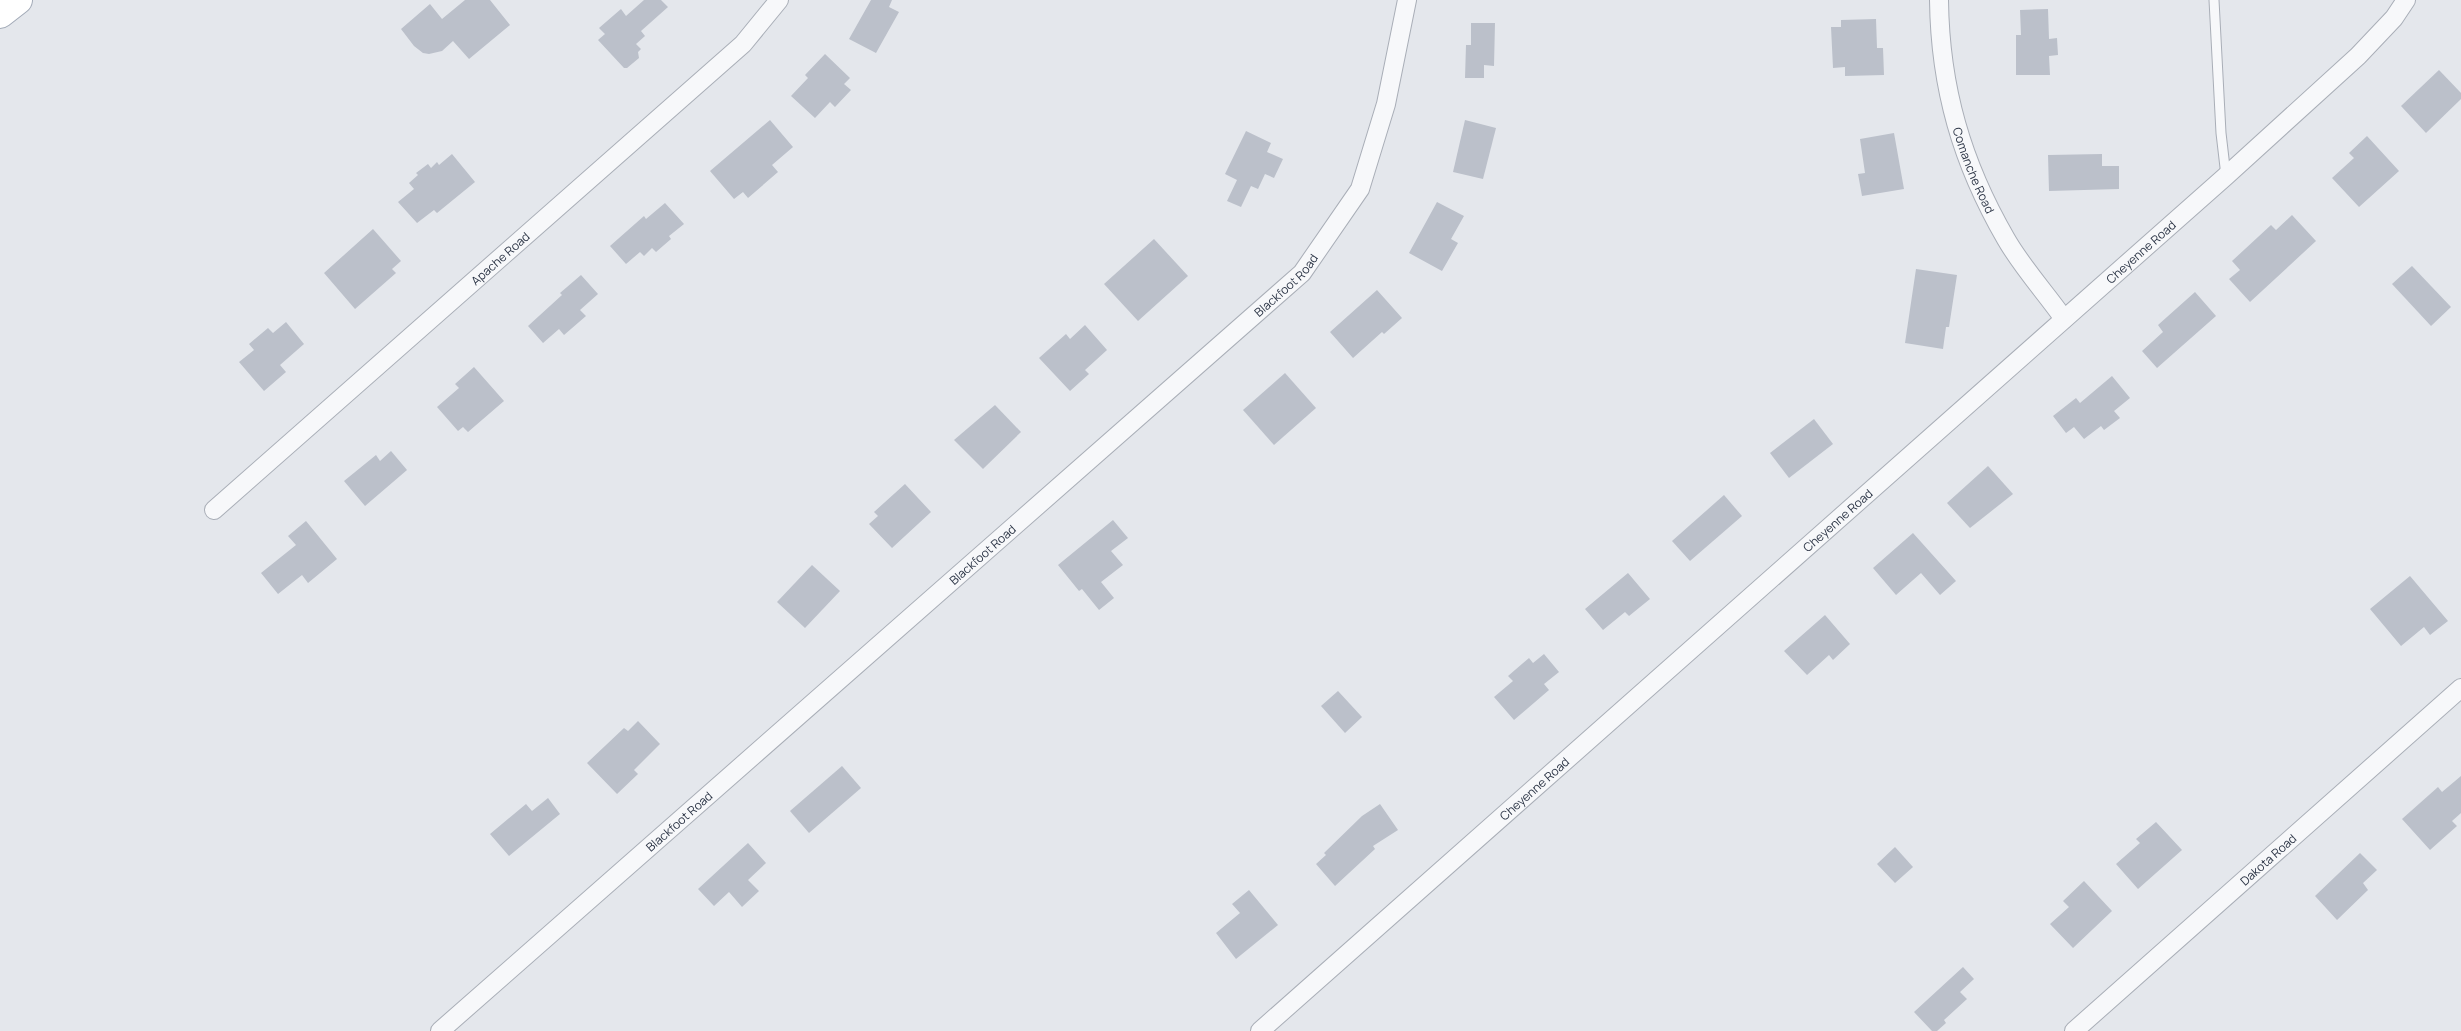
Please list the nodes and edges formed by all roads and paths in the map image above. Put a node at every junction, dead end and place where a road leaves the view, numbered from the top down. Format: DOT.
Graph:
graph roads {
  1 [pos="18,0"];
  2 [pos="779,0"];
  3 [pos="1408,0"];
  4 [pos="1939,0"];
  5 [pos="2214,0"];
  6 [pos="2406,0"];
  7 [pos="0,14"];
  8 [pos="2226,176"];
  9 [pos="2064,319"];
  10 [pos="214,510"];
  11 [pos="2461,688"];
  12 [pos="440,1031"];
  13 [pos="1260,1031"];
  14 [pos="2074,1031"];
  1 -- 7 [label="main road"];
  2 -- 10 [label="street, Apache Road"];
  3 -- 12 [label="street, Blackfoot Road"];
  4 -- 9 [label="street, Comanche Road"];
  5 -- 8 [label="lane"];
  6 -- 8 [label="street, Cheyenne Road"];
  8 -- 9 [label="street, Cheyenne Road"];
  9 -- 13 [label="street, Cheyenne Road"];
  11 -- 14 [label="street, Dakota Road"];
}
